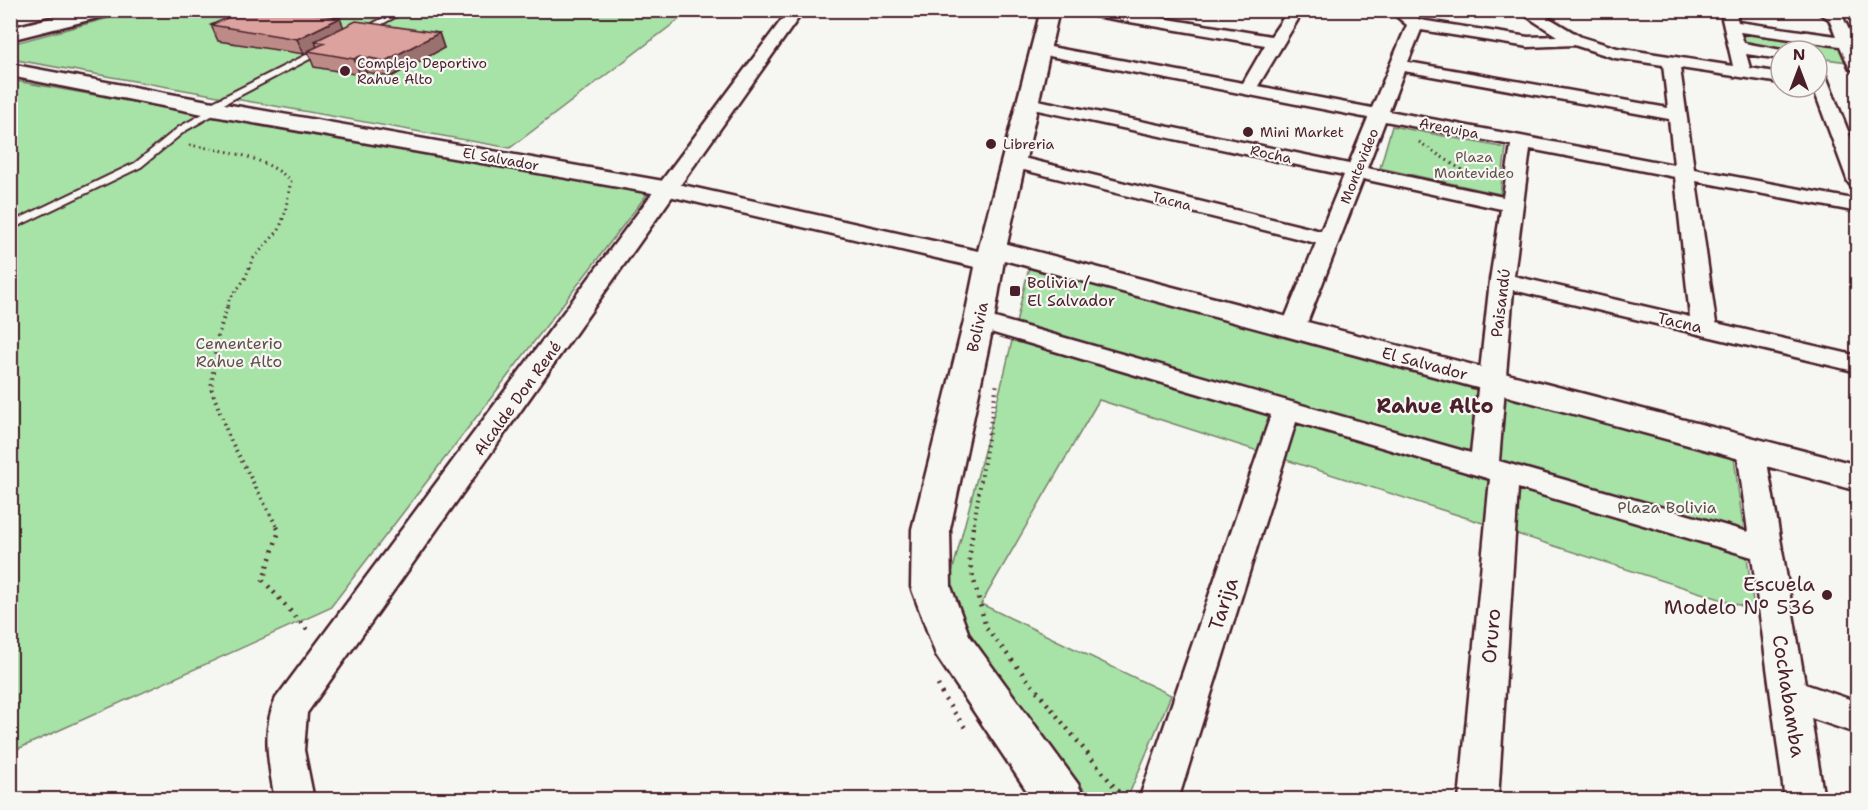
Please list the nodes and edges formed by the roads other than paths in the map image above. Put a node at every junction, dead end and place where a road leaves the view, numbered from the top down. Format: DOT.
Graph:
graph roads {
  1 [pos="107,10"];
  2 [pos="405,10"];
  3 [pos="797,10"];
  4 [pos="1050,10"];
  5 [pos="1083,10"];
  6 [pos="1285,10"];
  7 [pos="1396,10"];
  8 [pos="1524,10"];
  9 [pos="1821,10"];
  10 [pos="1179,18"];
  11 [pos="1729,18"];
  12 [pos="1415,24"];
  13 [pos="10,34"];
  14 [pos="351,37"];
  15 [pos="1575,40"];
  16 [pos="1275,42"];
  17 [pos="1846,42"];
  18 [pos="330,47"];
  19 [pos="1736,47"];
  20 [pos="1040,50"];
  21 [pos="1769,52"];
  22 [pos="1671,62"];
  23 [pos="1836,62"];
  24 [pos="1398,65"];
  25 [pos="1856,65"];
  26 [pos="10,70"];
  27 [pos="1743,73"];
  28 [pos="1769,76"];
  29 [pos="1248,89"];
  30 [pos="1827,99"];
  31 [pos="1028,103"];
  32 [pos="213,108"];
  33 [pos="1380,114"];
  34 [pos="1678,115"];
  35 [pos="1521,141"];
  36 [pos="1850,145"];
  37 [pos="1015,162"];
  38 [pos="1357,172"];
  39 [pos="1685,173"];
  40 [pos="1857,182"];
  41 [pos="669,189"];
  42 [pos="1513,205"];
  43 [pos="1857,206"];
  44 [pos="10,227"];
  45 [pos="1330,240"];
  46 [pos="991,255"];
  47 [pos="1502,280"];
  48 [pos="992,325"];
  49 [pos="1293,328"];
  50 [pos="1704,328"];
  51 [pos="1857,364"];
  52 [pos="1490,381"];
  53 [pos="1287,409"];
  54 [pos="1751,450"];
  55 [pos="1494,469"];
  56 [pos="1857,478"];
  57 [pos="1766,549"];
  58 [pos="1790,695"];
  59 [pos="1857,718"];
  60 [pos="295,800"];
  61 [pos="1061,800"];
  62 [pos="1158,800"];
  63 [pos="1478,800"];
  64 [pos="1805,800"];
  1 -- 13 [label="street"];
  2 -- 14 [label="lane"];
  3 -- 41 [label="street, Alcalde Don René"];
  4 -- 20 [label="street, Bolivia"];
  5 -- 10 [label="street"];
  6 -- 16 [label="street"];
  7 -- 12 [label="street"];
  8 -- 15 [label="street"];
  9 -- 17 [label="street"];
  10 -- 16 [label="street"];
  11 -- 17 [label="street"];
  11 -- 19 [label="street"];
  12 -- 15 [label="street"];
  12 -- 24 [label="street, Montevideo"];
  15 -- 22 [label="street"];
  16 -- 29 [label="street"];
  17 -- 25 [label="street"];
  18 -- 32 [label="lane"];
  19 -- 21 [label="street"];
  19 -- 27 [label="street"];
  20 -- 29 [label="street, Arequipa"];
  20 -- 31 [label="street, Bolivia"];
  22 -- 27 [label="street"];
  22 -- 34 [label="street"];
  23 -- 25 [label="street"];
  24 -- 33 [label="street, Montevideo"];
  24 -- 34 [label="street"];
  26 -- 32 [label="street, El Salvador"];
  27 -- 28 [label="street"];
  29 -- 33 [label="street, Arequipa"];
  30 -- 36 [label="street"];
  31 -- 37 [label="street, Bolivia"];
  31 -- 38 [label="street, Rocha"];
  32 -- 41 [label="street, El Salvador"];
  32 -- 44 [label="lane"];
  33 -- 35 [label="street, Arequipa"];
  33 -- 38 [label="street, Montevideo"];
  34 -- 39 [label="street"];
  35 -- 39 [label="street, Arequipa"];
  35 -- 42 [label="street, Paisandú"];
  36 -- 40 [label="street"];
  37 -- 45 [label="street, Tacna"];
  37 -- 46 [label="street, Bolivia"];
  38 -- 42 [label="street, Rocha"];
  38 -- 45 [label="street, Montevideo"];
  39 -- 43 [label="street, Arequipa"];
  39 -- 50 [label="street"];
  41 -- 46 [label="street, El Salvador"];
  41 -- 60 [label="street, Alcalde Don René"];
  42 -- 47 [label="street, Paisandú"];
  45 -- 49 [label="street, Montevideo"];
  46 -- 48 [label="street, Bolivia"];
  46 -- 49 [label="street, El Salvador"];
  47 -- 50 [label="street, Tacna"];
  47 -- 52 [label="street, Paisandú"];
  48 -- 53 [label="street"];
  48 -- 61 [label="street, Bolivia"];
  49 -- 52 [label="street, El Salvador"];
  50 -- 51 [label="street, Tacna"];
  52 -- 54 [label="street, El Salvador"];
  52 -- 55 [label="street, Paisandú"];
  53 -- 55 [label="street"];
  53 -- 62 [label="street, Tarija"];
  54 -- 56 [label="street, El Salvador"];
  54 -- 57 [label="street, Cochabamba"];
  55 -- 57 [label="street"];
  55 -- 63 [label="street, Oruro"];
  57 -- 58 [label="street, Cochabamba"];
  58 -- 59 [label="street"];
  58 -- 64 [label="street, Cochabamba"];
}
